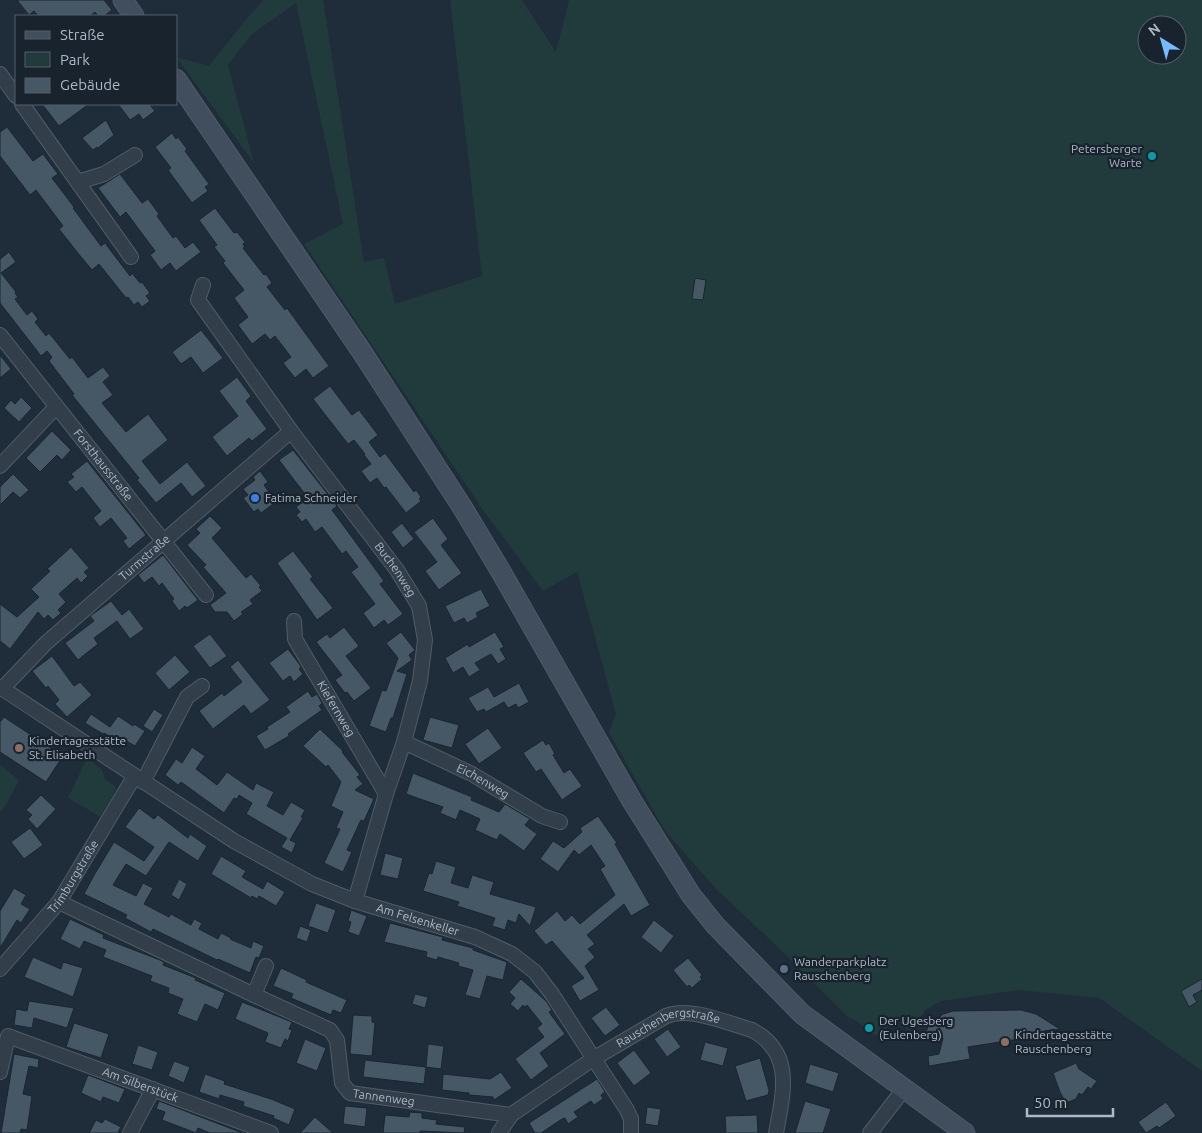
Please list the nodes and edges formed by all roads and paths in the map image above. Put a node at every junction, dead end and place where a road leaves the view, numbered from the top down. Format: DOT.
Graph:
graph roads {
  1 [pos="123,0"];
  2 [pos="133,15"];
  3 [pos="0,74"];
  4 [pos="178,82"];
  5 [pos="15,95"];
  6 [pos="23,105"];
  7 [pos="135,155"];
  8 [pos="78,182"];
  9 [pos="131,258"];
  10 [pos="203,285"];
  11 [pos="0,335"];
  12 [pos="56,407"];
  13 [pos="291,431"];
  14 [pos="0,466"];
  15 [pos="162,542"];
  16 [pos="206,595"];
  17 [pos="294,621"];
  18 [pos="202,686"];
  19 [pos="1,688"];
  20 [pos="404,742"];
  21 [pos="139,780"];
  22 [pos="386,794"];
  23 [pos="560,822"];
  24 [pos="355,901"];
  25 [pos="59,902"];
  26 [pos="266,966"];
  27 [pos="0,969"];
  28 [pos="254,995"];
  29 [pos="593,1059"];
  30 [pos="0,1072"];
  31 [pos="153,1089"];
  32 [pos="904,1089"];
  33 [pos="511,1115"];
  34 [pos="130,1133"];
  35 [pos="271,1133"];
  36 [pos="499,1133"];
  37 [pos="631,1133"];
  38 [pos="776,1133"];
  39 [pos="870,1133"];
  40 [pos="965,1133"];
  1 -- 2 [label="main road"];
  3 -- 5 [label="street"];
  4 -- 32 [label="main road"];
  6 -- 8 [label="street"];
  7 -- 8 [label="street"];
  8 -- 9 [label="street"];
  10 -- 13 [label="street, Buchenweg"];
  11 -- 12 [label="street, Forsthausstraße"];
  12 -- 14 [label="street"];
  12 -- 15 [label="street, Forsthausstraße"];
  13 -- 15 [label="street, Turmstraße"];
  13 -- 20 [label="street, Buchenweg"];
  15 -- 16 [label="street, Forsthausstraße"];
  15 -- 19 [label="street, Turmstraße"];
  17 -- 22 [label="street, Kiefernweg"];
  18 -- 21 [label="street, Trimburgstraße"];
  19 -- 21 [label="street, Am Felsenkeller"];
  20 -- 22 [label="street, Buchenweg"];
  20 -- 23 [label="street, Eichenweg"];
  21 -- 24 [label="street, Am Felsenkeller"];
  21 -- 25 [label="street, Trimburgstraße"];
  22 -- 24 [label="street, Buchenweg"];
  24 -- 29 [label="street, Am Felsenkeller"];
  25 -- 27 [label="street, Trimburgstraße"];
  25 -- 28 [label="street, Tannenweg"];
  26 -- 28 [label="street"];
  28 -- 33 [label="street, Tannenweg"];
  29 -- 33 [label="street, Rauschenbergstraße"];
  29 -- 37 [label="street, Am Felsenkeller"];
  29 -- 38 [label="street, Rauschenbergstraße"];
  30 -- 31 [label="street, Am Silberstück"];
  31 -- 34 [label="street"];
  31 -- 35 [label="street, Am Silberstück"];
  32 -- 39 [label="street"];
  32 -- 40 [label="main road"];
  33 -- 36 [label="street, Rauschenbergstraße"];
}
